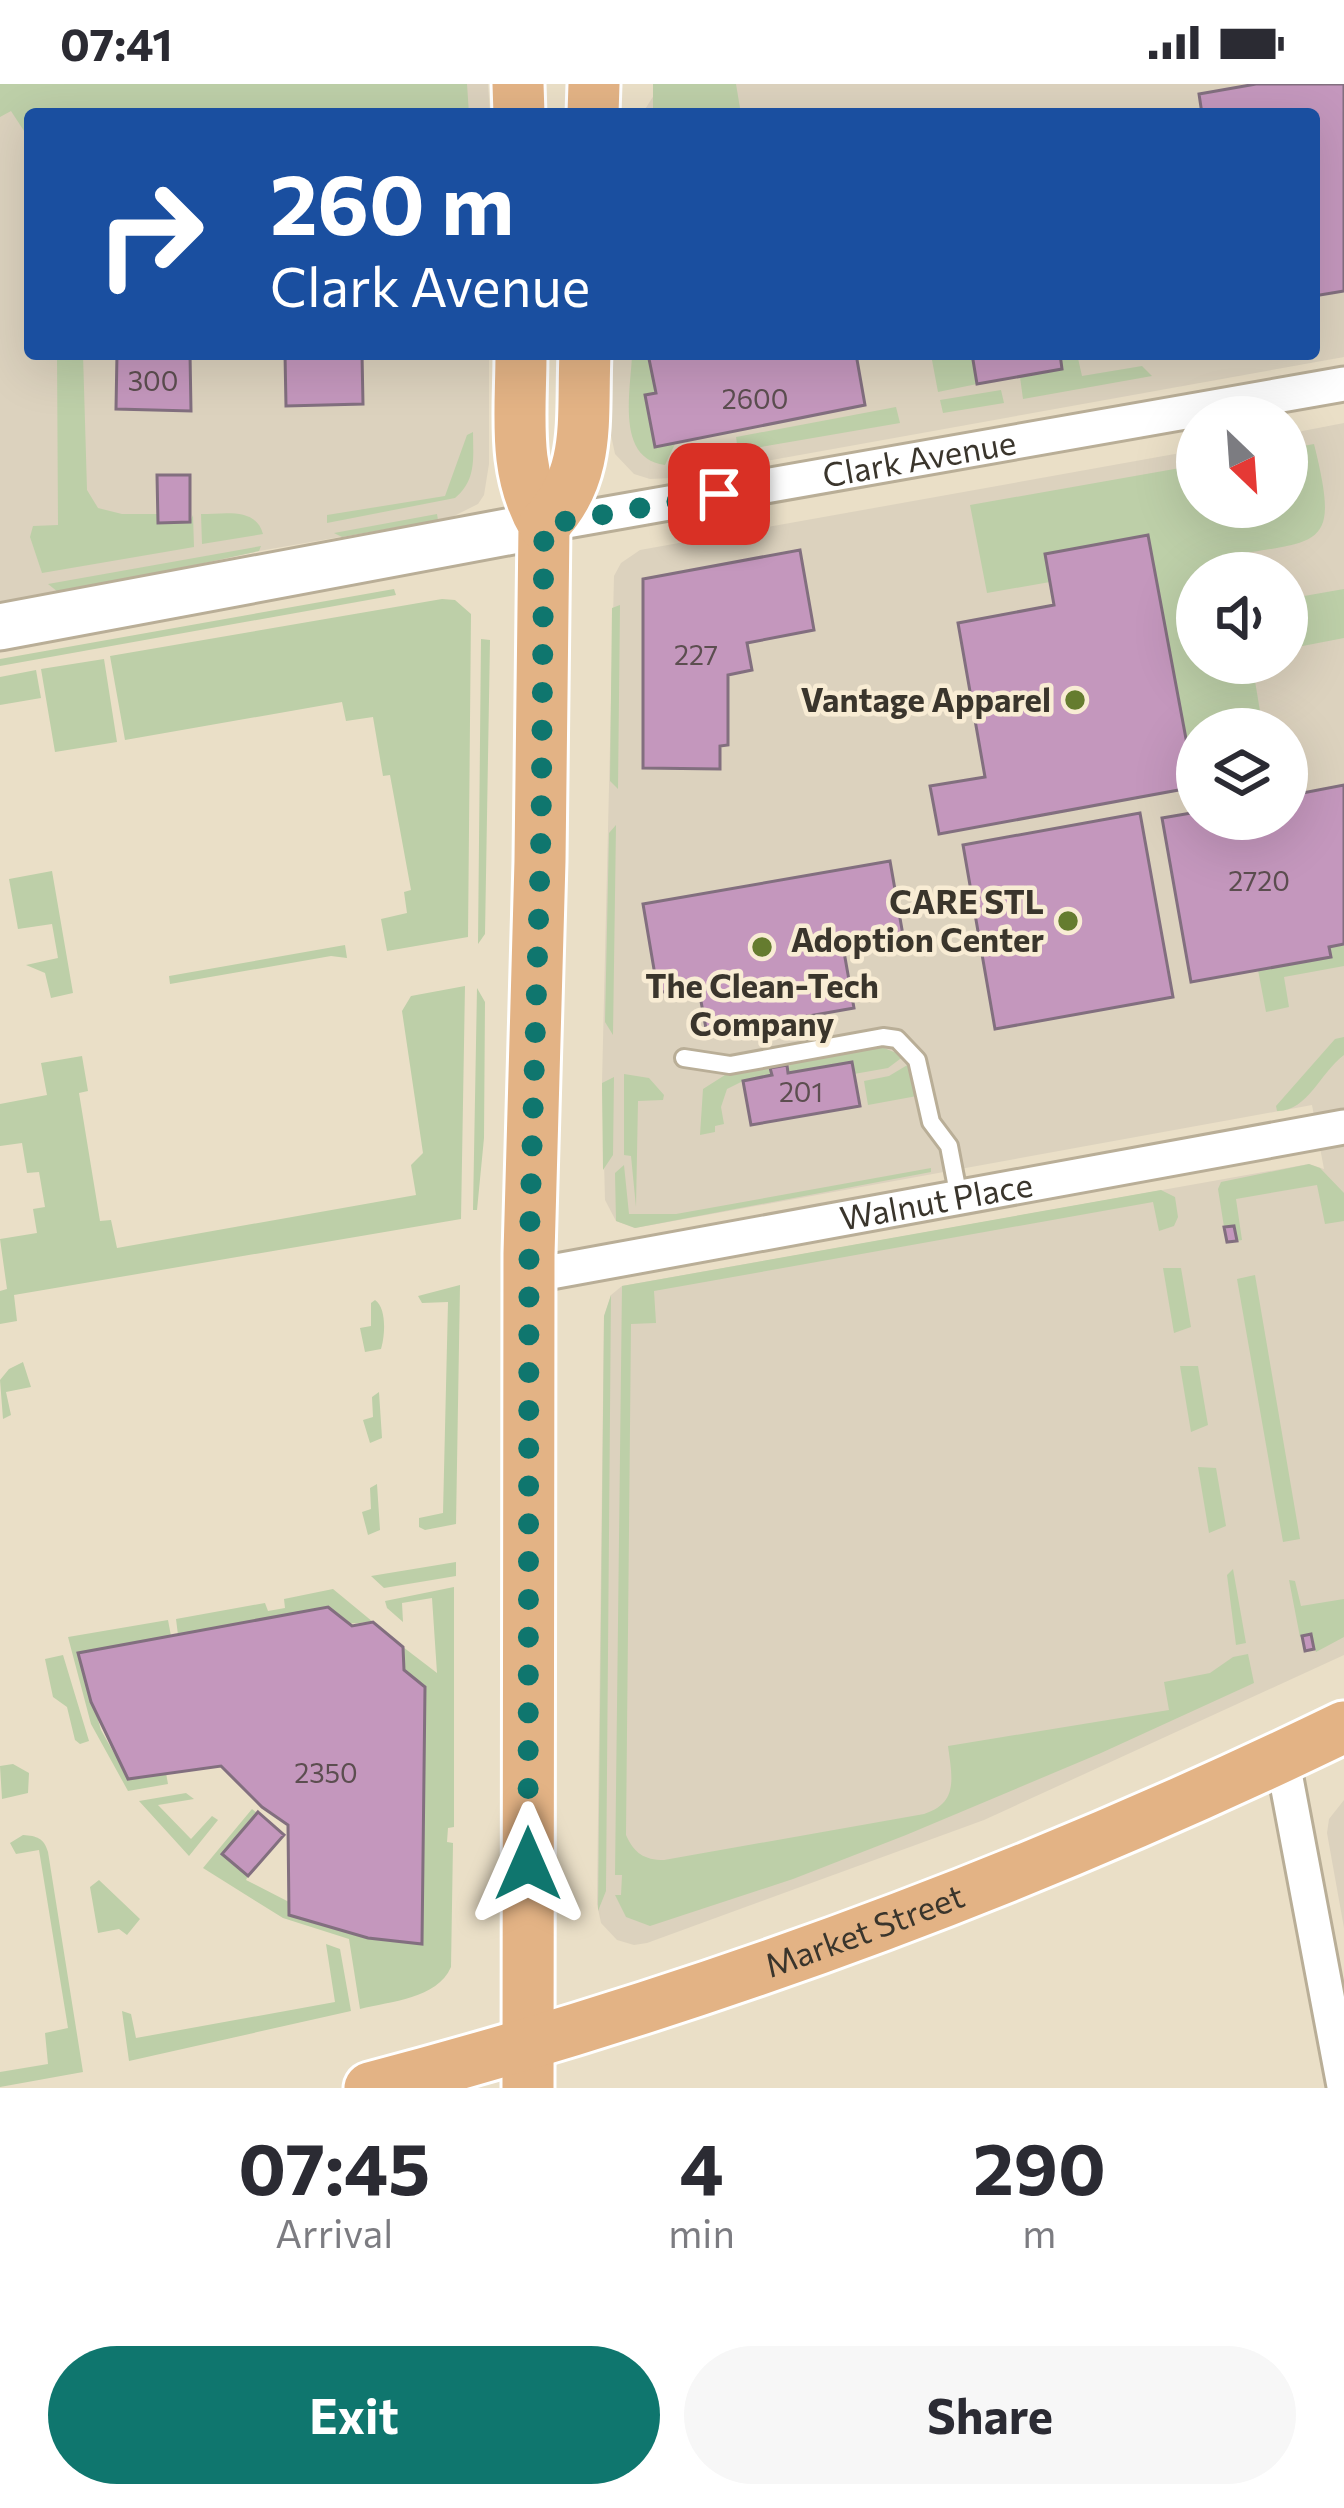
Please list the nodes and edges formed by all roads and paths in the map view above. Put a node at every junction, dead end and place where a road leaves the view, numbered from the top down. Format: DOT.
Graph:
graph roads {
  1 [pos="521,360"];
  2 [pos="584,360"];
  3 [pos="1344,384"];
  4 [pos="544,525"];
  5 [pos="0,627"];
  6 [pos="684,1058"];
  7 [pos="1344,1127"];
  8 [pos="959,1198"];
  9 [pos="530,1276"];
  10 [pos="1344,1727"];
  11 [pos="1282,1757"];
  12 [pos="529,2067"];
  13 [pos="1344,2086"];
  14 [pos="370,2088"];
  1 -- 4 [label="main road"];
  2 -- 4 [label="main road"];
  3 -- 4 [label="street, Clark Avenue"];
  4 -- 5 [label="street, Clark Avenue"];
  4 -- 9 [label="main road"];
  6 -- 8 [label="lane"];
  7 -- 8 [label="street, Walnut Place"];
  8 -- 9 [label="street, Walnut Place"];
  9 -- 12 [label="main road"];
  10 -- 11 [label="main road, Market Street"];
  11 -- 12 [label="main road, Market Street"];
  11 -- 13 [label="street"];
  12 -- 14 [label="main road, Market Street"];
}
